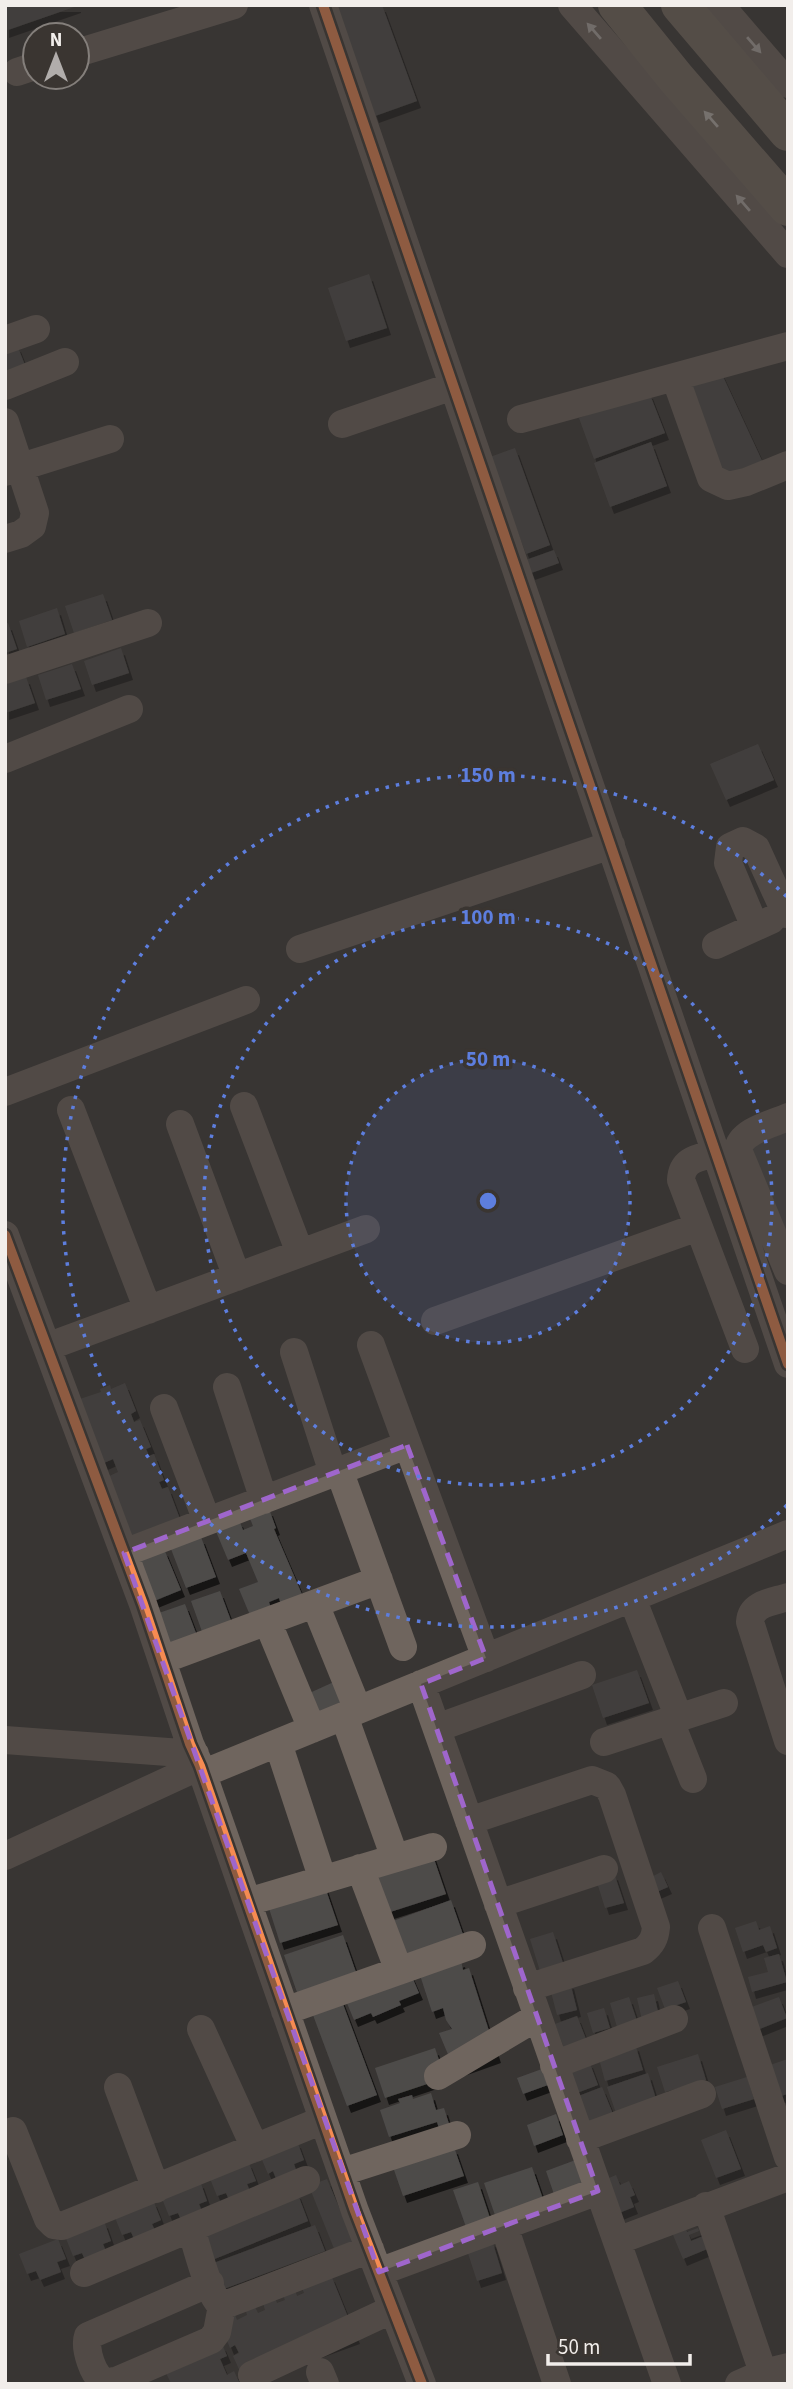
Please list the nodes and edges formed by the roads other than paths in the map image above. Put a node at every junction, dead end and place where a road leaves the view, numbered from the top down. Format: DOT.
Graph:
graph roads {
  1 [pos="234,5"];
  2 [pos="323,5"];
  3 [pos="572,5"];
  4 [pos="617,5"];
  5 [pos="680,5"];
  6 [pos="720,5"];
  7 [pos="91,49"];
  8 [pos="788,84"];
  9 [pos="788,132"];
  10 [pos="788,207"];
  11 [pos="788,254"];
  12 [pos="36,329"];
  13 [pos="5,340"];
  14 [pos="786,353"];
  15 [pos="65,362"];
  16 [pos="675,377"];
  17 [pos="5,386"];
  18 [pos="453,386"];
  19 [pos="521,419"];
  20 [pos="5,422"];
  21 [pos="342,424"];
  22 [pos="110,439"];
  23 [pos="788,465"];
  24 [pos="13,469"];
  25 [pos="5,539"];
  26 [pos="148,623"];
  27 [pos="5,670"];
  28 [pos="129,709"];
  29 [pos="5,759"];
  30 [pos="611,845"];
  31 [pos="787,913"];
  32 [pos="755,927"];
  33 [pos="716,945"];
  34 [pos="300,949"];
  35 [pos="246,1000"];
  36 [pos="5,1092"];
  37 [pos="244,1106"];
  38 [pos="71,1110"];
  39 [pos="788,1117"];
  40 [pos="180,1124"];
  41 [pos="716,1153"];
  42 [pos="698,1227"];
  43 [pos="366,1229"];
  44 [pos="5,1235"];
  45 [pos="300,1253"];
  46 [pos="788,1271"];
  47 [pos="237,1277"];
  48 [pos="148,1310"];
  49 [pos="435,1321"];
  50 [pos="371,1345"];
  51 [pos="47,1347"];
  52 [pos="745,1349"];
  53 [pos="294,1352"];
  54 [pos="788,1364"];
  55 [pos="227,1387"];
  56 [pos="164,1408"];
  57 [pos="407,1445"];
  58 [pos="336,1472"];
  59 [pos="264,1500"];
  60 [pos="207,1521"];
  61 [pos="788,1534"];
  62 [pos="124,1553"];
  63 [pos="379,1580"];
  64 [pos="788,1597"];
  65 [pos="632,1598"];
  66 [pos="315,1604"];
  67 [pos="268,1623"];
  68 [pos="403,1647"];
  69 [pos="486,1658"];
  70 [pos="162,1660"];
  71 [pos="583,1675"];
  72 [pos="421,1684"];
  73 [pos="724,1703"];
  74 [pos="351,1713"];
  75 [pos="674,1719"];
  76 [pos="437,1728"];
  77 [pos="312,1729"];
  78 [pos="5,1740"];
  79 [pos="788,1741"];
  80 [pos="604,1742"];
  81 [pos="278,1743"];
  82 [pos="199,1764"];
  83 [pos="693,1779"];
  84 [pos="469,1821"];
  85 [pos="433,1847"];
  86 [pos="5,1856"];
  87 [pos="395,1858"];
  88 [pos="360,1868"];
  89 [pos="604,1869"];
  90 [pos="323,1880"];
  91 [pos="248,1902"];
  92 [pos="498,1904"];
  93 [pos="712,1928"];
  94 [pos="472,1945"];
  95 [pos="399,1971"];
  96 [pos="527,1988"];
  97 [pos="285,2011"];
  98 [pos="537,2017"];
  99 [pos="674,2019"];
  100 [pos="201,2029"];
  101 [pos="494,2031"];
  102 [pos="554,2064"];
  103 [pos="438,2076"];
  104 [pos="118,2087"];
  105 [pos="702,2094"];
  106 [pos="323,2120"];
  107 [pos="13,2132"];
  108 [pos="457,2135"];
  109 [pos="580,2139"];
  110 [pos="255,2148"];
  111 [pos="788,2157"];
  112 [pos="342,2172"];
  113 [pos="788,2177"];
  114 [pos="306,2180"];
  115 [pos="156,2189"];
  116 [pos="598,2191"];
  117 [pos="706,2206"];
  118 [pos="504,2226"];
  119 [pos="191,2229"];
  120 [pos="617,2241"];
  121 [pos="375,2261"];
  122 [pos="83,2273"];
  123 [pos="393,2309"];
  124 [pos="252,2375"];
  125 [pos="764,2377"];
  126 [pos="422,2384"];
  127 [pos="557,2384"];
  128 [pos="667,2384"];
  1 -- 7 [label="street"];
  2 -- 18 [label="street"];
  11 -- 3 [label="street, one-way"];
  10 -- 4 [label="highway, one-way"];
  5 -- 9 [label="highway"];
  6 -- 8 [label="street, one-way"];
  12 -- 13 [label="street"];
  14 -- 16 [label="street"];
  15 -- 17 [label="street"];
  16 -- 19 [label="street"];
  16 -- 23 [label="street"];
  18 -- 21 [label="street"];
  18 -- 30 [label="street"];
  20 -- 24 [label="street"];
  22 -- 24 [label="street"];
  24 -- 25 [label="street"];
  26 -- 27 [label="street"];
  28 -- 29 [label="street"];
  30 -- 34 [label="street"];
  30 -- 41 [label="street"];
  31 -- 32 [label="street"];
  31 -- 32 [label="street"];
  32 -- 33 [label="street"];
  35 -- 36 [label="street"];
  37 -- 45 [label="street"];
  38 -- 48 [label="street"];
  39 -- 46 [label="street"];
  40 -- 47 [label="street"];
  41 -- 42 [label="street"];
  41 -- 54 [label="street"];
  42 -- 49 [label="street"];
  42 -- 52 [label="street"];
  43 -- 45 [label="street"];
  44 -- 51 [label="street"];
  45 -- 47 [label="street"];
  47 -- 48 [label="street"];
  48 -- 51 [label="street"];
  50 -- 57 [label="street"];
  51 -- 62 [label="street"];
  53 -- 58 [label="street"];
  55 -- 59 [label="street"];
  56 -- 60 [label="street"];
  57 -- 58 [label="street"];
  57 -- 69 [label="street"];
  58 -- 59 [label="street"];
  58 -- 63 [label="street"];
  59 -- 60 [label="street"];
  60 -- 62 [label="street"];
  61 -- 65 [label="street"];
  62 -- 70 [label="street"];
  63 -- 66 [label="street"];
  63 -- 68 [label="street"];
  64 -- 79 [label="street"];
  65 -- 69 [label="street"];
  65 -- 75 [label="street"];
  66 -- 67 [label="street"];
  66 -- 74 [label="street"];
  67 -- 70 [label="street"];
  67 -- 77 [label="street"];
  69 -- 72 [label="street"];
  70 -- 82 [label="street"];
  71 -- 76 [label="street"];
  72 -- 74 [label="street"];
  72 -- 76 [label="street"];
  73 -- 75 [label="street"];
  74 -- 77 [label="street"];
  74 -- 87 [label="street"];
  75 -- 80 [label="street"];
  75 -- 83 [label="street"];
  76 -- 84 [label="street"];
  77 -- 81 [label="street"];
  78 -- 82 [label="street"];
  81 -- 82 [label="street"];
  81 -- 90 [label="street"];
  82 -- 86 [label="street"];
  82 -- 91 [label="street"];
  84 -- 92 [label="street"];
  84 -- 96 [label="street"];
  85 -- 87 [label="street"];
  87 -- 88 [label="street"];
  88 -- 90 [label="street"];
  88 -- 95 [label="street"];
  89 -- 92 [label="street"];
  90 -- 91 [label="street"];
  91 -- 97 [label="street"];
  92 -- 96 [label="street"];
  93 -- 111 [label="street"];
  94 -- 95 [label="street"];
  95 -- 97 [label="street"];
  96 -- 98 [label="street"];
  97 -- 106 [label="street"];
  98 -- 101 [label="street"];
  98 -- 102 [label="street"];
  98 -- 103 [label="street"];
  99 -- 102 [label="street"];
  100 -- 110 [label="street"];
  102 -- 109 [label="street"];
  104 -- 115 [label="street"];
  105 -- 109 [label="street"];
  106 -- 110 [label="street"];
  106 -- 112 [label="street"];
  107 -- 115 [label="street"];
  108 -- 112 [label="street"];
  109 -- 116 [label="street"];
  110 -- 115 [label="street"];
  112 -- 121 [label="street"];
  113 -- 117 [label="street"];
  114 -- 119 [label="street"];
  116 -- 118 [label="street"];
  116 -- 120 [label="street"];
  117 -- 120 [label="street"];
  117 -- 125 [label="street"];
  118 -- 121 [label="street"];
  118 -- 127 [label="street"];
  119 -- 121 [label="street"];
  119 -- 122 [label="street"];
  120 -- 128 [label="street"];
  121 -- 123 [label="street"];
  123 -- 124 [label="street"];
  123 -- 126 [label="street"];
}
